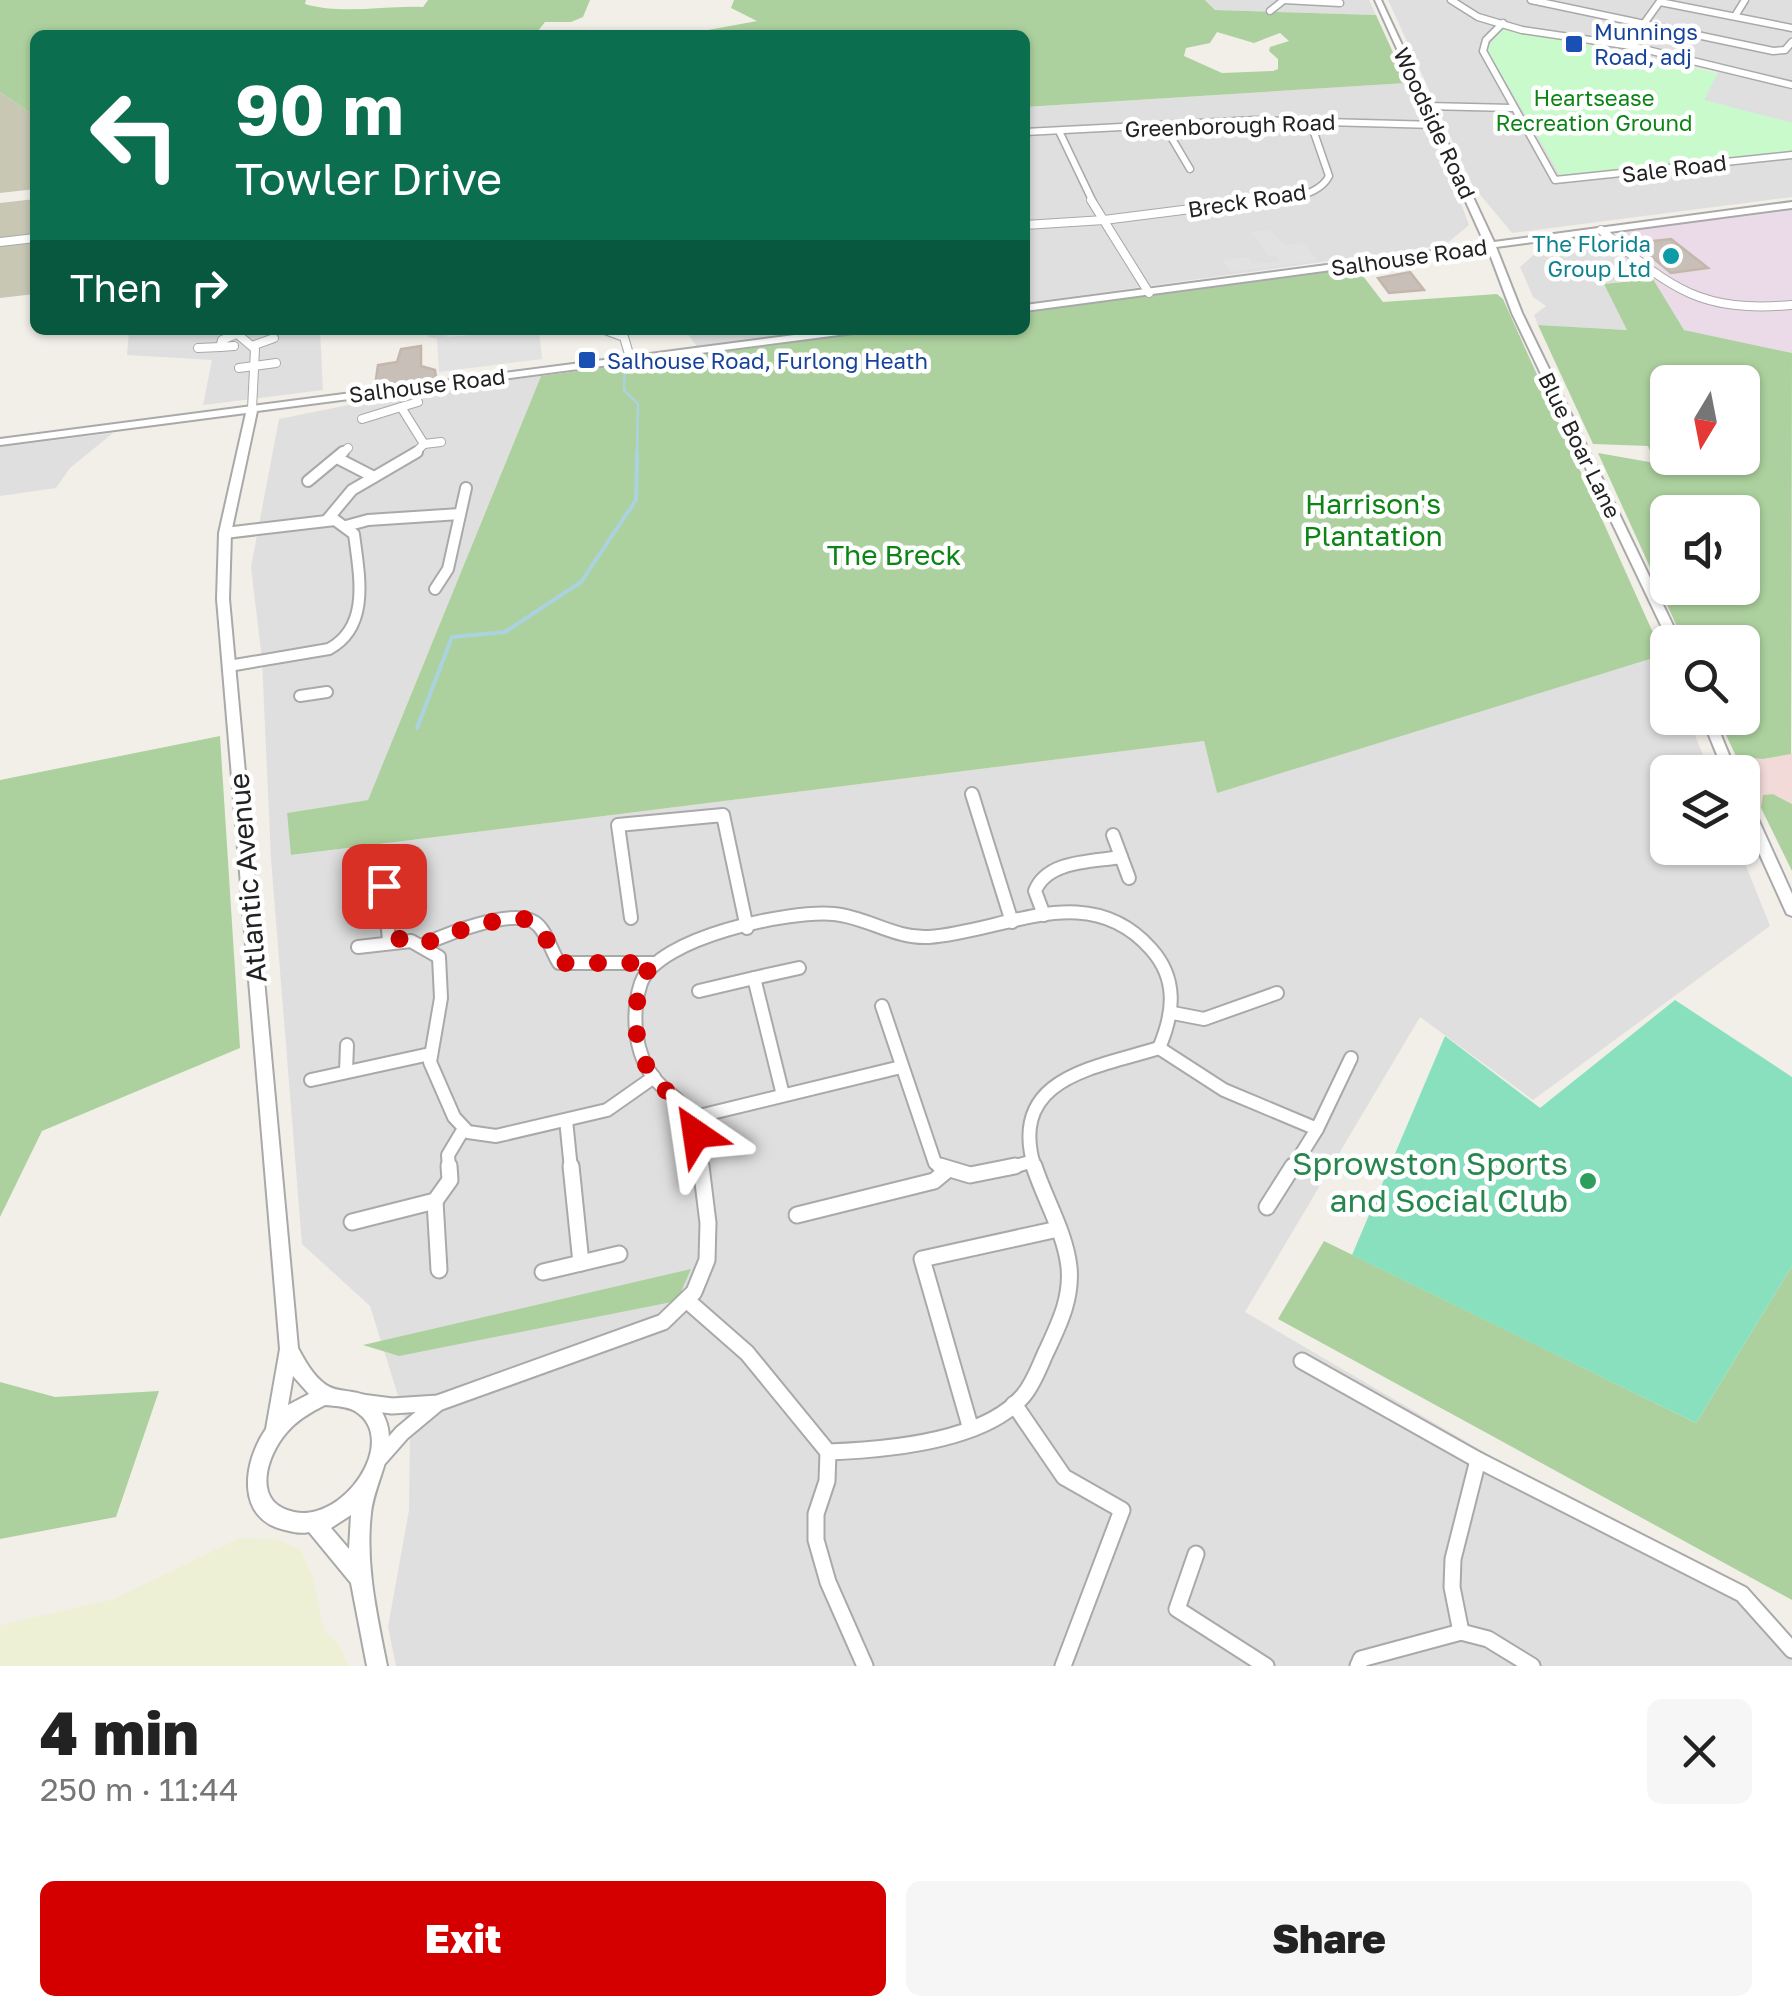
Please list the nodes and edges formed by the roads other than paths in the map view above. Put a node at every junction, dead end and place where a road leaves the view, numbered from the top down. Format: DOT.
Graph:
graph roads {
  1 [pos="1284,0"];
  2 [pos="1378,0"];
  3 [pos="1450,0"];
  4 [pos="1531,0"];
  5 [pos="1745,0"];
  6 [pos="1661,1"];
  7 [pos="1340,3"];
  8 [pos="1258,5"];
  9 [pos="1735,16"];
  10 [pos="1503,23"];
  11 [pos="1644,24"];
  12 [pos="1792,28"];
  13 [pos="1792,42"];
  14 [pos="1634,46"];
  15 [pos="1792,85"];
  16 [pos="1427,106"];
  17 [pos="1512,108"];
  18 [pos="1310,121"];
  19 [pos="1436,125"];
  20 [pos="1164,126"];
  21 [pos="1059,131"];
  22 [pos="1030,132"];
  23 [pos="1792,154"];
  24 [pos="1190,168"];
  25 [pos="1792,205"];
  26 [pos="1101,220"];
  27 [pos="1030,225"];
  28 [pos="1602,230"];
  29 [pos="30,239"];
  30 [pos="0,242"];
  31 [pos="1491,246"];
  32 [pos="1149,293"];
  33 [pos="1792,305"];
  34 [pos="1030,307"];
  35 [pos="234,335"];
  36 [pos="237,335"];
  37 [pos="619,335"];
  38 [pos="817,335"];
  39 [pos="274,338"];
  40 [pos="234,346"];
  41 [pos="252,346"];
  42 [pos="220,347"];
  43 [pos="198,348"];
  44 [pos="631,360"];
  45 [pos="276,364"];
  46 [pos="254,366"];
  47 [pos="239,368"];
  48 [pos="418,402"];
  49 [pos="401,407"];
  50 [pos="252,409"];
  51 [pos="362,419"];
  52 [pos="0,442"];
  53 [pos="441,442"];
  54 [pos="424,444"];
  55 [pos="348,448"];
  56 [pos="337,458"];
  57 [pos="374,477"];
  58 [pos="308,481"];
  59 [pos="466,488"];
  60 [pos="460,514"];
  61 [pos="327,520"];
  62 [pos="346,526"];
  63 [pos="225,533"];
  64 [pos="435,589"];
  65 [pos="1667,625"];
  66 [pos="229,666"];
  67 [pos="327,692"];
  68 [pos="300,696"];
  69 [pos="972,794"];
  70 [pos="1113,836"];
  71 [pos="1760,840"];
  72 [pos="405,853"];
  73 [pos="1122,857"];
  74 [pos="381,858"];
  75 [pos="360,863"];
  76 [pos="1130,878"];
  77 [pos="1792,910"];
  78 [pos="1044,915"];
  79 [pos="631,918"];
  80 [pos="1012,922"];
  81 [pos="747,928"];
  82 [pos="389,940"];
  83 [pos="424,944"];
  84 [pos="358,947"];
  85 [pos="653,963"];
  86 [pos="799,968"];
  87 [pos="754,978"];
  88 [pos="699,991"];
  89 [pos="1277,994"];
  90 [pos="882,1006"];
  91 [pos="1173,1013"];
  92 [pos="347,1045"];
  93 [pos="1159,1048"];
  94 [pos="430,1054"];
  95 [pos="1351,1058"];
  96 [pos="901,1067"];
  97 [pos="346,1071"];
  98 [pos="654,1077"];
  99 [pos="311,1080"];
  100 [pos="783,1096"];
  101 [pos="690,1118"];
  102 [pos="566,1120"];
  103 [pos="1317,1129"];
  104 [pos="463,1130"];
  105 [pos="1033,1161"];
  106 [pos="945,1172"];
  107 [pos="436,1201"];
  108 [pos="1267,1207"];
  109 [pos="797,1215"];
  110 [pos="352,1222"];
  111 [pos="1058,1229"];
  112 [pos="618,1254"];
  113 [pos="580,1264"];
  114 [pos="438,1270"];
  115 [pos="544,1272"];
  116 [pos="690,1303"];
  117 [pos="289,1349"];
  118 [pos="1302,1361"];
  119 [pos="324,1396"];
  120 [pos="361,1402"];
  121 [pos="438,1403"];
  122 [pos="1014,1404"];
  123 [pos="970,1426"];
  124 [pos="274,1428"];
  125 [pos="828,1452"];
  126 [pos="379,1460"];
  127 [pos="1478,1460"];
  128 [pos="366,1488"];
  129 [pos="314,1523"];
  130 [pos="1196,1554"];
  131 [pos="359,1576"];
  132 [pos="1460,1632"];
  133 [pos="1792,1650"];
  134 [pos="376,1666"];
  135 [pos="865,1666"];
  136 [pos="1063,1666"];
  137 [pos="1266,1666"];
  138 [pos="1358,1666"];
  139 [pos="1532,1666"];
  1 -- 7 [label="street"];
  1 -- 8 [label="street"];
  2 -- 16 [label="street, Woodside Road"];
  3 -- 10 [label="street"];
  4 -- 11 [label="street"];
  5 -- 9 [label="street"];
  6 -- 9 [label="street"];
  6 -- 11 [label="street"];
  9 -- 12 [label="street"];
  10 -- 14 [label="street"];
  10 -- 17 [label="street, Sale Road"];
  11 -- 13 [label="street"];
  11 -- 14 [label="street"];
  14 -- 15 [label="street"];
  16 -- 17 [label="street"];
  16 -- 19 [label="street, Woodside Road"];
  17 -- 23 [label="street, Sale Road"];
  18 -- 19 [label="street, Greenborough Road"];
  18 -- 20 [label="street, Greenborough Road"];
  18 -- 26 [label="street, Breck Road"];
  19 -- 31 [label="street, Woodside Road"];
  20 -- 21 [label="street, Greenborough Road"];
  20 -- 24 [label="street"];
  21 -- 22 [label="street, Greenborough Road"];
  21 -- 26 [label="street"];
  25 -- 28 [label="street, Salhouse Road"];
  26 -- 27 [label="street"];
  26 -- 32 [label="street"];
  28 -- 31 [label="street, Salhouse Road"];
  28 -- 33 [label="street"];
  29 -- 30 [label="street"];
  31 -- 32 [label="street, Salhouse Road"];
  31 -- 65 [label="street, Blue Boar Lane"];
  32 -- 34 [label="street, Salhouse Road"];
  35 -- 42 [label="street"];
  36 -- 41 [label="street"];
  37 -- 44 [label="street"];
  38 -- 44 [label="street, Salhouse Road"];
  39 -- 41 [label="street"];
  40 -- 42 [label="street"];
  41 -- 46 [label="street"];
  42 -- 43 [label="street"];
  44 -- 50 [label="street, Salhouse Road"];
  45 -- 46 [label="street"];
  46 -- 47 [label="street"];
  46 -- 50 [label="street"];
  48 -- 49 [label="street"];
  49 -- 51 [label="street"];
  49 -- 54 [label="street"];
  50 -- 52 [label="street, Salhouse Road"];
  50 -- 63 [label="street, Atlantic Avenue"];
  53 -- 54 [label="street"];
  54 -- 57 [label="street"];
  55 -- 56 [label="street"];
  56 -- 57 [label="street"];
  56 -- 58 [label="street"];
  57 -- 61 [label="street"];
  59 -- 60 [label="street"];
  60 -- 62 [label="street"];
  60 -- 64 [label="street"];
  61 -- 62 [label="street"];
  61 -- 63 [label="street"];
  62 -- 66 [label="street"];
  63 -- 66 [label="street, Atlantic Avenue"];
  66 -- 117 [label="street, Atlantic Avenue"];
  67 -- 68 [label="street"];
  69 -- 80 [label="street"];
  70 -- 73 [label="street"];
  71 -- 77 [label="street"];
  72 -- 74 [label="street"];
  73 -- 76 [label="street"];
  73 -- 78 [label="street"];
  74 -- 75 [label="street"];
  74 -- 82 [label="street"];
  78 -- 80 [label="street"];
  78 -- 91 [label="street"];
  79 -- 81 [label="street"];
  80 -- 81 [label="street"];
  81 -- 85 [label="street"];
  82 -- 83 [label="street"];
  82 -- 84 [label="street"];
  83 -- 85 [label="street"];
  83 -- 94 [label="street"];
  85 -- 98 [label="street"];
  86 -- 87 [label="street"];
  87 -- 88 [label="street"];
  87 -- 100 [label="street"];
  89 -- 91 [label="street"];
  90 -- 96 [label="street"];
  91 -- 93 [label="street"];
  92 -- 97 [label="street"];
  93 -- 103 [label="street"];
  93 -- 105 [label="street"];
  94 -- 97 [label="street"];
  94 -- 104 [label="street"];
  95 -- 103 [label="street"];
  96 -- 100 [label="street"];
  96 -- 106 [label="street"];
  97 -- 99 [label="street"];
  98 -- 101 [label="street"];
  98 -- 102 [label="street"];
  100 -- 101 [label="street"];
  101 -- 116 [label="street"];
  102 -- 104 [label="street"];
  102 -- 113 [label="street"];
  103 -- 108 [label="street"];
  104 -- 107 [label="street"];
  105 -- 106 [label="street"];
  105 -- 111 [label="street"];
  106 -- 109 [label="street"];
  107 -- 110 [label="street"];
  107 -- 114 [label="street"];
  111 -- 122 [label="street"];
  111 -- 123 [label="street"];
  112 -- 113 [label="street"];
  113 -- 115 [label="street"];
  116 -- 121 [label="street"];
  116 -- 125 [label="street"];
  117 -- 119 [label="street"];
  117 -- 124 [label="street, Atlantic Avenue"];
  118 -- 127 [label="street"];
  119 -- 120 [label="street"];
  119 -- 124 [label="street"];
  120 -- 121 [label="street"];
  120 -- 126 [label="street"];
  121 -- 126 [label="street"];
  122 -- 123 [label="street"];
  122 -- 136 [label="street"];
  123 -- 125 [label="street"];
  124 -- 129 [label="street, Atlantic Avenue"];
  125 -- 135 [label="street"];
  126 -- 128 [label="street"];
  127 -- 132 [label="street"];
  127 -- 133 [label="street"];
  128 -- 129 [label="street"];
  128 -- 131 [label="street"];
  129 -- 131 [label="street"];
  130 -- 137 [label="street"];
  131 -- 134 [label="street"];
  132 -- 138 [label="street"];
  132 -- 139 [label="street"];
}
